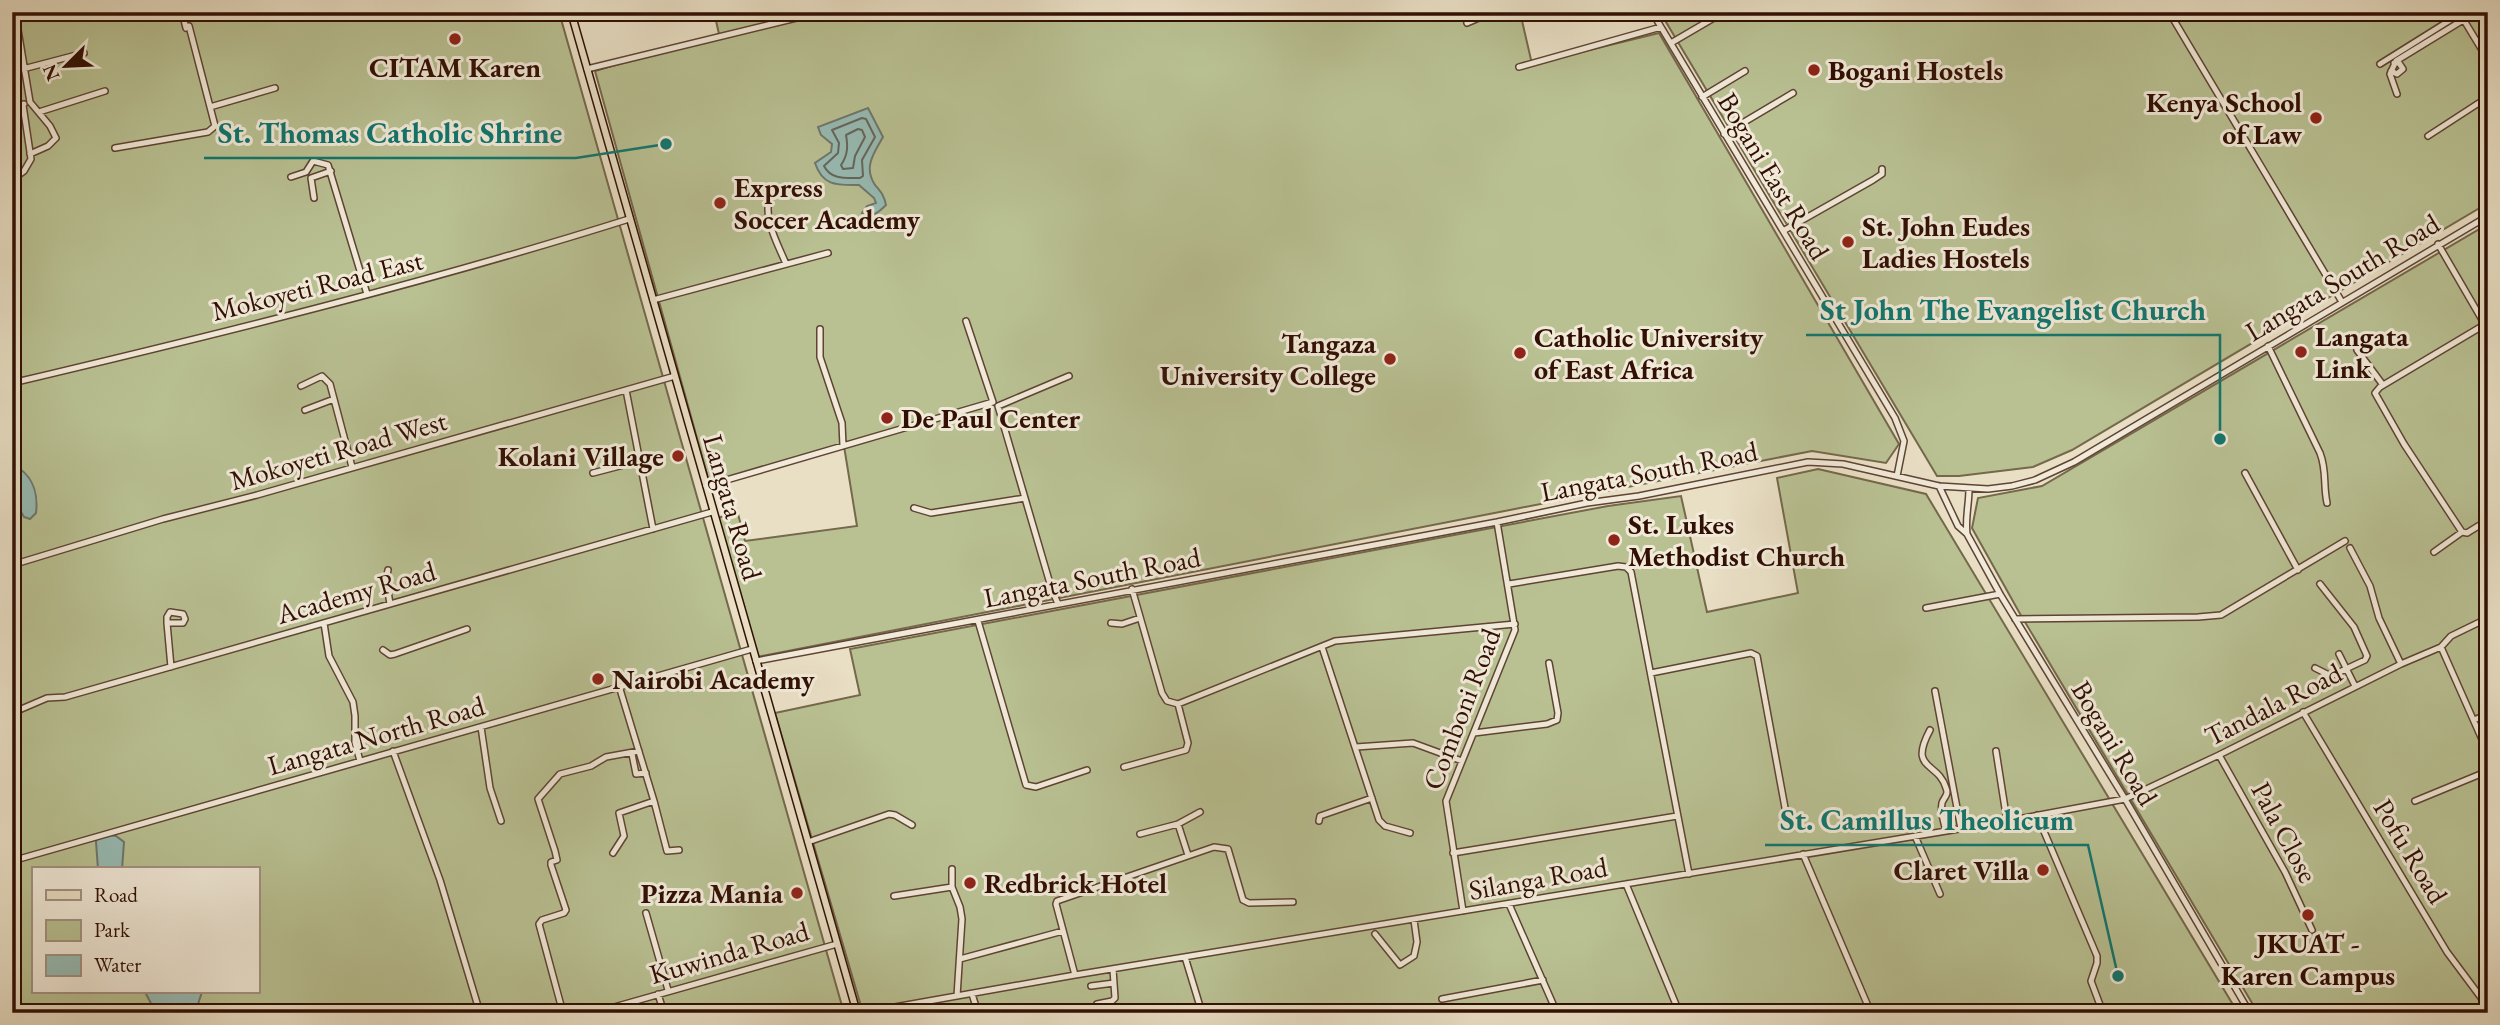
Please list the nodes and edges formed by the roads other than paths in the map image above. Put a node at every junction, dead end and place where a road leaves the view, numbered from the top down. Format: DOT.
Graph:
graph roads {
  1 [pos="15,12"];
  2 [pos="182,12"];
  3 [pos="571,12"];
  4 [pos="1493,12"];
  5 [pos="1652,12"];
  6 [pos="1724,12"];
  7 [pos="1766,12"];
  8 [pos="1791,12"];
  9 [pos="1811,12"];
  10 [pos="2169,12"];
  11 [pos="814,13"];
  12 [pos="1755,13"];
  13 [pos="2461,15"];
  14 [pos="1748,19"];
  15 [pos="1467,23"];
  16 [pos="1661,27"];
  17 [pos="1671,43"];
  18 [pos="84,53"];
  19 [pos="2488,60"];
  20 [pos="2395,63"];
  21 [pos="2379,64"];
  22 [pos="1519,67"];
  23 [pos="23,69"];
  24 [pos="587,69"];
  25 [pos="1745,71"];
  26 [pos="2391,71"];
  27 [pos="275,88"];
  28 [pos="105,91"];
  29 [pos="1793,93"];
  30 [pos="2397,94"];
  31 [pos="1702,97"];
  32 [pos="2488,97"];
  33 [pos="30,102"];
  34 [pos="23,105"];
  35 [pos="12,107"];
  36 [pos="210,107"];
  37 [pos="39,112"];
  38 [pos="1724,134"];
  39 [pos="2428,136"];
  40 [pos="116,148"];
  41 [pos="30,154"];
  42 [pos="1882,169"];
  43 [pos="331,171"];
  44 [pos="291,177"];
  45 [pos="12,180"];
  46 [pos="786,187"];
  47 [pos="313,198"];
  48 [pos="2488,216"];
  49 [pos="629,219"];
  50 [pos="1783,231"];
  51 [pos="2438,244"];
  52 [pos="828,253"];
  53 [pos="786,264"];
  54 [pos="367,294"];
  55 [pos="653,300"];
  56 [pos="2343,302"];
  57 [pos="966,321"];
  58 [pos="2486,327"];
  59 [pos="820,329"];
  60 [pos="2268,346"];
  61 [pos="2357,350"];
  62 [pos="675,376"];
  63 [pos="1069,376"];
  64 [pos="12,383"];
  65 [pos="2384,385"];
  66 [pos="301,386"];
  67 [pos="626,390"];
  68 [pos="334,399"];
  69 [pos="305,410"];
  70 [pos="843,446"];
  71 [pos="639,461"];
  72 [pos="352,467"];
  73 [pos="593,473"];
  74 [pos="2245,473"];
  75 [pos="1897,476"];
  76 [pos="706,486"];
  77 [pos="1939,486"];
  78 [pos="1969,489"];
  79 [pos="1025,498"];
  80 [pos="2326,503"];
  81 [pos="914,508"];
  82 [pos="712,512"];
  83 [pos="2488,520"];
  84 [pos="1497,523"];
  85 [pos="653,529"];
  86 [pos="2462,533"];
  87 [pos="1967,534"];
  88 [pos="2345,541"];
  89 [pos="2350,548"];
  90 [pos="2434,552"];
  91 [pos="12,565"];
  92 [pos="388,570"];
  93 [pos="2298,570"];
  94 [pos="1509,584"];
  95 [pos="2320,584"];
  96 [pos="1132,589"];
  97 [pos="2000,594"];
  98 [pos="390,604"];
  99 [pos="1058,604"];
  100 [pos="1926,608"];
  101 [pos="1140,618"];
  102 [pos="2488,618"];
  103 [pos="2015,619"];
  104 [pos="978,621"];
  105 [pos="167,623"];
  106 [pos="324,623"];
  107 [pos="1111,623"];
  108 [pos="1516,624"];
  109 [pos="467,629"];
  110 [pos="1322,647"];
  111 [pos="2441,647"];
  112 [pos="752,649"];
  113 [pos="383,650"];
  114 [pos="2339,654"];
  115 [pos="756,661"];
  116 [pos="1549,663"];
  117 [pos="2401,664"];
  118 [pos="171,667"];
  119 [pos="2315,668"];
  120 [pos="2346,668"];
  121 [pos="1651,673"];
  122 [pos="619,686"];
  123 [pos="2355,686"];
  124 [pos="1935,691"];
  125 [pos="1178,704"];
  126 [pos="2303,712"];
  127 [pos="12,713"];
  128 [pos="2488,714"];
  129 [pos="2474,720"];
  130 [pos="481,727"];
  131 [pos="1930,730"];
  132 [pos="1474,733"];
  133 [pos="1356,747"];
  134 [pos="393,751"];
  135 [pos="639,751"];
  136 [pos="1996,751"];
  137 [pos="2488,753"];
  138 [pos="632,754"];
  139 [pos="2219,755"];
  140 [pos="360,761"];
  141 [pos="1462,761"];
  142 [pos="12,766"];
  143 [pos="1124,768"];
  144 [pos="1087,770"];
  145 [pos="2488,771"];
  146 [pos="646,773"];
  147 [pos="12,777"];
  148 [pos="1372,798"];
  149 [pos="2125,799"];
  150 [pos="654,801"];
  151 [pos="2415,801"];
  152 [pos="1200,812"];
  153 [pos="2037,815"];
  154 [pos="1676,816"];
  155 [pos="501,821"];
  156 [pos="1319,821"];
  157 [pos="2007,821"];
  158 [pos="1178,824"];
  159 [pos="1788,824"];
  160 [pos="912,825"];
  161 [pos="1961,829"];
  162 [pos="1946,831"];
  163 [pos="1410,833"];
  164 [pos="1140,834"];
  165 [pos="1915,836"];
  166 [pos="808,842"];
  167 [pos="679,850"];
  168 [pos="612,853"];
  169 [pos="1453,853"];
  170 [pos="1803,854"];
  171 [pos="1188,855"];
  172 [pos="12,861"];
  173 [pos="951,869"];
  174 [pos="1689,874"];
  175 [pos="1626,884"];
  176 [pos="952,887"];
  177 [pos="1940,894"];
  178 [pos="894,896"];
  179 [pos="1293,902"];
  180 [pos="1509,904"];
  181 [pos="1463,911"];
  182 [pos="646,913"];
  183 [pos="1414,920"];
  184 [pos="2312,930"];
  185 [pos="1063,931"];
  186 [pos="1375,934"];
  187 [pos="837,944"];
  188 [pos="1185,957"];
  189 [pos="960,959"];
  190 [pos="1112,969"];
  191 [pos="1076,975"];
  192 [pos="1543,980"];
  193 [pos="1114,983"];
  194 [pos="1091,986"];
  195 [pos="668,990"];
  196 [pos="972,993"];
  197 [pos="658,994"];
  198 [pos="957,996"];
  199 [pos="1442,999"];
  200 [pos="1097,1004"];
  201 [pos="1677,1007"];
  202 [pos="2488,1007"];
  203 [pos="481,1013"];
  204 [pos="563,1013"];
  205 [pos="593,1013"];
  206 [pos="664,1013"];
  207 [pos="859,1013"];
  208 [pos="978,1013"];
  209 [pos="1202,1013"];
  210 [pos="1557,1013"];
  211 [pos="1871,1013"];
  212 [pos="2104,1013"];
  213 [pos="2250,1013"];
  1 -- 23 [label="street"];
  2 -- 36 [label="street"];
  3 -- 24 [label="main road, Langata Road"];
  4 -- 15 [label="street"];
  5 -- 16 [label="street, Bogani East Road"];
  6 -- 17 [label="street"];
  7 -- 12 [label="street"];
  8 -- 9 [label="street"];
  10 -- 56 [label="street"];
  11 -- 24 [label="street"];
  12 -- 14 [label="street"];
  13 -- 19 [label="street"];
  13 -- 20 [label="street"];
  13 -- 21 [label="street"];
  16 -- 17 [label="street, Bogani East Road"];
  16 -- 22 [label="street"];
  17 -- 31 [label="street, Bogani East Road"];
  18 -- 23 [label="street"];
  20 -- 26 [label="street"];
  20 -- 26 [label="street"];
  23 -- 33 [label="street"];
  24 -- 49 [label="main road, Langata Road"];
  25 -- 31 [label="street"];
  26 -- 30 [label="street"];
  27 -- 36 [label="street"];
  28 -- 37 [label="street"];
  29 -- 38 [label="street"];
  31 -- 38 [label="street, Bogani East Road"];
  32 -- 39 [label="street"];
  33 -- 34 [label="street"];
  33 -- 37 [label="street"];
  34 -- 35 [label="street"];
  34 -- 41 [label="street"];
  36 -- 40 [label="street"];
  37 -- 41 [label="street"];
  38 -- 50 [label="street, Bogani East Road"];
  41 -- 45 [label="street"];
  42 -- 50 [label="street"];
  43 -- 44 [label="street"];
  43 -- 47 [label="street"];
  43 -- 54 [label="street"];
  46 -- 53 [label="street"];
  48 -- 51 [label="street, Langata South Road"];
  49 -- 54 [label="street, Mokoyeti Road East"];
  49 -- 55 [label="main road, Langata Road"];
  50 -- 75 [label="street, Bogani East Road"];
  51 -- 56 [label="street, Langata South Road"];
  51 -- 58 [label="street"];
  52 -- 53 [label="street"];
  53 -- 55 [label="street"];
  54 -- 64 [label="street, Mokoyeti Road East"];
  55 -- 62 [label="main road, Langata Road"];
  56 -- 60 [label="street, Langata South Road"];
  57 -- 70 [label="street"];
  58 -- 65 [label="street"];
  59 -- 70 [label="street"];
  60 -- 78 [label="street, Langata South Road"];
  60 -- 80 [label="street"];
  61 -- 65 [label="street"];
  62 -- 67 [label="street, Mokoyeti Road West"];
  62 -- 76 [label="main road, Langata Road"];
  63 -- 79 [label="street"];
  65 -- 86 [label="street"];
  66 -- 68 [label="street"];
  67 -- 71 [label="street"];
  67 -- 72 [label="street, Mokoyeti Road West"];
  68 -- 69 [label="street"];
  68 -- 72 [label="street"];
  70 -- 76 [label="street"];
  71 -- 73 [label="street"];
  71 -- 85 [label="street"];
  72 -- 91 [label="street, Mokoyeti Road West"];
  74 -- 93 [label="street"];
  75 -- 77 [label="street, Langata South Road"];
  75 -- 84 [label="street, Langata South Road"];
  76 -- 82 [label="main road, Langata Road"];
  77 -- 78 [label="street, Langata South Road"];
  77 -- 87 [label="street, Bogani Road"];
  78 -- 87 [label="street"];
  79 -- 81 [label="street"];
  79 -- 99 [label="street"];
  82 -- 85 [label="street, Academy Road"];
  82 -- 112 [label="main road, Langata Road"];
  83 -- 86 [label="street"];
  84 -- 94 [label="street, Comboni Road"];
  84 -- 96 [label="street, Langata South Road"];
  85 -- 98 [label="street, Academy Road"];
  86 -- 90 [label="street"];
  87 -- 97 [label="street, Bogani Road"];
  88 -- 93 [label="street"];
  89 -- 117 [label="street"];
  92 -- 98 [label="street"];
  93 -- 103 [label="street"];
  94 -- 108 [label="street, Comboni Road"];
  94 -- 121 [label="street"];
  95 -- 120 [label="street"];
  96 -- 99 [label="street, Langata South Road"];
  96 -- 101 [label="street"];
  97 -- 100 [label="street"];
  97 -- 103 [label="street, Bogani Road"];
  98 -- 106 [label="street, Academy Road"];
  99 -- 104 [label="street, Langata South Road"];
  101 -- 107 [label="street"];
  101 -- 125 [label="street"];
  102 -- 111 [label="street, Tandala Road"];
  103 -- 149 [label="street, Bogani Road"];
  104 -- 115 [label="street, Langata South Road"];
  104 -- 144 [label="street"];
  105 -- 118 [label="street"];
  106 -- 118 [label="street, Academy Road"];
  106 -- 140 [label="street"];
  108 -- 110 [label="street"];
  108 -- 132 [label="street, Comboni Road"];
  109 -- 113 [label="street"];
  110 -- 125 [label="street"];
  110 -- 133 [label="street"];
  111 -- 117 [label="street, Tandala Road"];
  111 -- 129 [label="street"];
  112 -- 115 [label="main road, Langata Road"];
  112 -- 122 [label="street, Langata North Road"];
  114 -- 120 [label="street"];
  115 -- 166 [label="main road, Langata Road"];
  116 -- 132 [label="street"];
  117 -- 123 [label="street, Tandala Road"];
  118 -- 127 [label="street, Academy Road"];
  119 -- 120 [label="street"];
  120 -- 123 [label="street"];
  121 -- 154 [label="street"];
  121 -- 159 [label="street"];
  122 -- 130 [label="street, Langata North Road"];
  122 -- 135 [label="street"];
  123 -- 126 [label="street, Tandala Road"];
  124 -- 161 [label="street"];
  125 -- 143 [label="street"];
  126 -- 139 [label="street, Tandala Road"];
  126 -- 202 [label="street, Pofu Road"];
  128 -- 129 [label="street"];
  129 -- 137 [label="street"];
  130 -- 134 [label="street, Langata North Road"];
  130 -- 155 [label="street"];
  131 -- 162 [label="street"];
  132 -- 141 [label="street, Comboni Road"];
  133 -- 141 [label="street"];
  133 -- 148 [label="street"];
  134 -- 140 [label="street, Langata North Road"];
  134 -- 203 [label="street"];
  135 -- 146 [label="street"];
  135 -- 204 [label="street"];
  136 -- 157 [label="street"];
  138 -- 146 [label="street"];
  139 -- 149 [label="street, Tandala Road"];
  139 -- 184 [label="street, Pala Close"];
  140 -- 172 [label="street, Langata North Road"];
  141 -- 169 [label="street, Comboni Road"];
  142 -- 147 [label="street"];
  145 -- 151 [label="street"];
  146 -- 150 [label="street"];
  148 -- 156 [label="street"];
  148 -- 163 [label="street"];
  149 -- 153 [label="street, Silanga Road"];
  149 -- 213 [label="street, Bogani Road"];
  150 -- 167 [label="street"];
  150 -- 168 [label="street"];
  152 -- 158 [label="street"];
  153 -- 157 [label="street, Silanga Road"];
  153 -- 212 [label="street"];
  154 -- 169 [label="street"];
  154 -- 174 [label="street"];
  157 -- 161 [label="street, Silanga Road"];
  158 -- 164 [label="street"];
  158 -- 171 [label="street"];
  160 -- 166 [label="street"];
  161 -- 162 [label="street, Silanga Road"];
  162 -- 165 [label="street, Silanga Road"];
  165 -- 170 [label="street, Silanga Road"];
  165 -- 177 [label="street"];
  166 -- 187 [label="main road, Langata Road"];
  169 -- 181 [label="street, Comboni Road"];
  170 -- 174 [label="street, Silanga Road"];
  170 -- 211 [label="street"];
  171 -- 179 [label="street"];
  171 -- 185 [label="street"];
  173 -- 176 [label="street"];
  174 -- 175 [label="street, Silanga Road"];
  175 -- 180 [label="street, Silanga Road"];
  175 -- 201 [label="street"];
  176 -- 178 [label="street"];
  176 -- 189 [label="street"];
  180 -- 181 [label="street, Silanga Road"];
  180 -- 192 [label="street"];
  181 -- 183 [label="street, Silanga Road"];
  182 -- 195 [label="street"];
  183 -- 186 [label="street"];
  183 -- 188 [label="street, Silanga Road"];
  185 -- 189 [label="street"];
  185 -- 191 [label="street"];
  187 -- 195 [label="street, Kuwinda Road"];
  187 -- 207 [label="main road, Langata Road"];
  188 -- 190 [label="street, Silanga Road"];
  188 -- 209 [label="street"];
  189 -- 198 [label="street"];
  190 -- 191 [label="street, Silanga Road"];
  190 -- 193 [label="street"];
  191 -- 196 [label="street, Silanga Road"];
  192 -- 199 [label="street"];
  192 -- 210 [label="street"];
  193 -- 194 [label="street"];
  193 -- 200 [label="street"];
  195 -- 197 [label="street, Kuwinda Road"];
  196 -- 198 [label="street, Silanga Road"];
  196 -- 208 [label="street"];
  197 -- 205 [label="street, Kuwinda Road"];
  197 -- 206 [label="street"];
  198 -- 207 [label="street, Silanga Road"];
}
